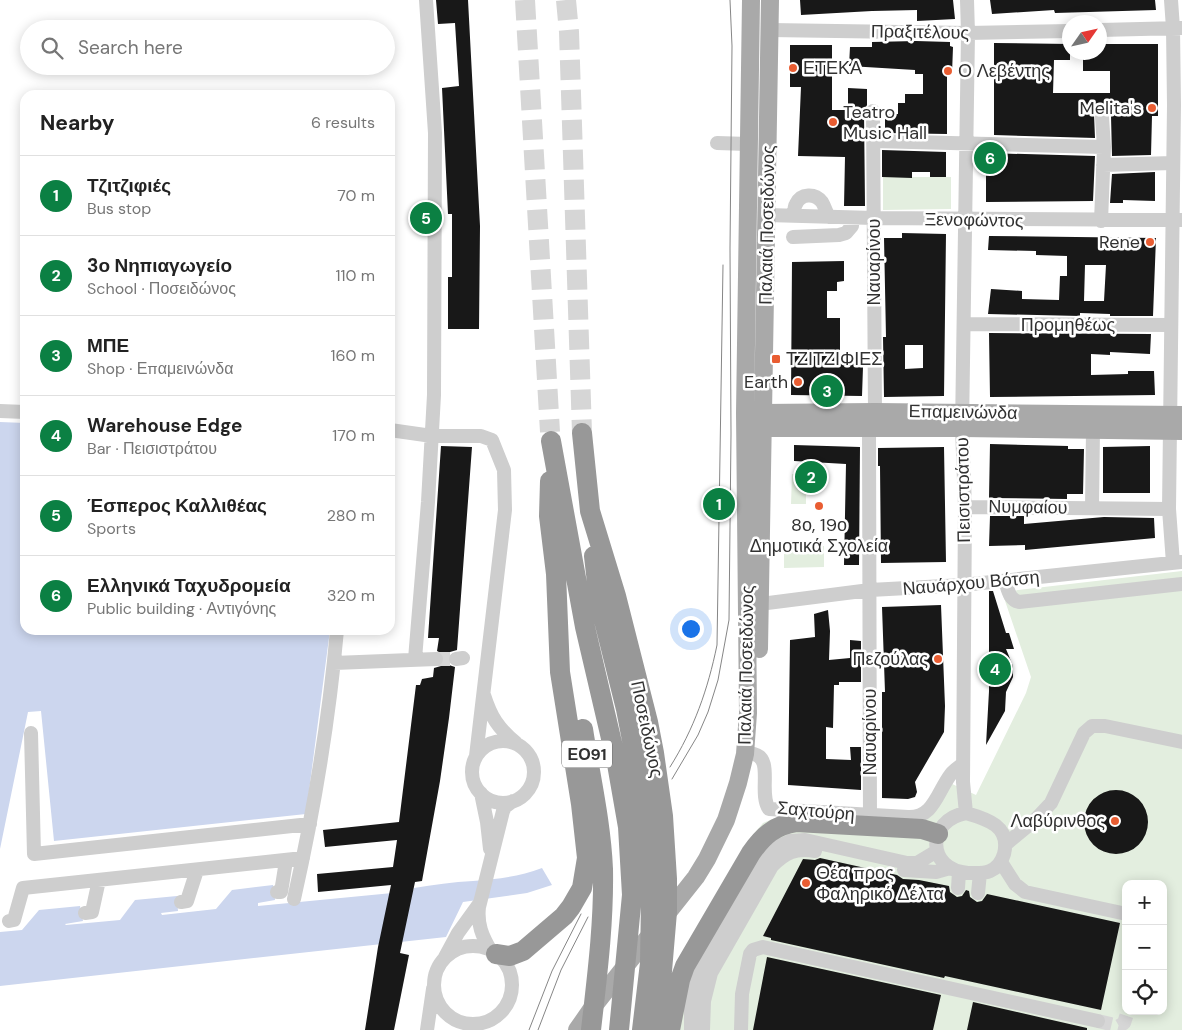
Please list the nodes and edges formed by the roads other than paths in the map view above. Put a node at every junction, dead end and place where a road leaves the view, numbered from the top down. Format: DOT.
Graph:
graph roads {
  1 [pos="426,0"];
  2 [pos="751,0"];
  3 [pos="770,0"];
  4 [pos="967,0"];
  5 [pos="1170,0"];
  6 [pos="1178,28"];
  7 [pos="770,30"];
  8 [pos="1107,30"];
  9 [pos="1062,31"];
  10 [pos="968,33"];
  11 [pos="1178,105"];
  12 [pos="873,111"];
  13 [pos="1102,117"];
  14 [pos="768,137"];
  15 [pos="748,140"];
  16 [pos="873,141"];
  17 [pos="966,142"];
  18 [pos="717,143"];
  19 [pos="1104,147"];
  20 [pos="1173,163"];
  21 [pos="1103,165"];
  22 [pos="767,215"];
  23 [pos="794,216"];
  24 [pos="829,217"];
  25 [pos="852,218"];
  26 [pos="874,218"];
  27 [pos="966,220"];
  28 [pos="1101,220"];
  29 [pos="1177,220"];
  30 [pos="793,237"];
  31 [pos="748,284"];
  32 [pos="766,284"];
  33 [pos="965,324"];
  34 [pos="1171,325"];
  35 [pos="0,411"];
  36 [pos="20,412"];
  37 [pos="745,420"];
  38 [pos="764,420"];
  39 [pos="872,420"];
  40 [pos="963,420"];
  41 [pos="1176,423"];
  42 [pos="1093,430"];
  43 [pos="395,431"];
  44 [pos="582,433"];
  45 [pos="432,436"];
  46 [pos="965,507"];
  47 [pos="1092,508"];
  48 [pos="1169,510"];
  49 [pos="590,511"];
  50 [pos="1177,562"];
  51 [pos="556,574"];
  52 [pos="1182,584"];
  53 [pos="963,585"];
  54 [pos="1007,586"];
  55 [pos="870,590"];
  56 [pos="760,604"];
  57 [pos="337,635"];
  58 [pos="415,659"];
  59 [pos="436,659"];
  60 [pos="334,663"];
  61 [pos="484,692"];
  62 [pos="31,733"];
  63 [pos="1182,742"];
  64 [pos="517,744"];
  65 [pos="754,754"];
  66 [pos="476,756"];
  67 [pos="963,764"];
  68 [pos="481,793"];
  69 [pos="513,801"];
  70 [pos="966,813"];
  71 [pos="870,820"];
  72 [pos="310,824"];
  73 [pos="938,842"];
  74 [pos="1006,844"];
  75 [pos="303,858"];
  76 [pos="491,860"];
  77 [pos="286,861"];
  78 [pos="1001,862"];
  79 [pos="197,870"];
  80 [pos="954,870"];
  81 [pos="980,873"];
  82 [pos="99,880"];
  83 [pos="958,888"];
  84 [pos="277,892"];
  85 [pos="978,892"];
  86 [pos="294,899"];
  87 [pos="481,901"];
  88 [pos="181,902"];
  89 [pos="85,913"];
  90 [pos="1122,913"];
  91 [pos="9,921"];
  92 [pos="494,952"];
  93 [pos="437,972"];
  94 [pos="1098,1022"];
  95 [pos="462,1024"];
  96 [pos="488,1025"];
  97 [pos="427,1030"];
  98 [pos="434,1030"];
  99 [pos="577,1030"];
  100 [pos="591,1030"];
  101 [pos="619,1030"];
  102 [pos="642,1030"];
  103 [pos="657,1030"];
  104 [pos="670,1030"];
  105 [pos="691,1030"];
  106 [pos="703,1030"];
  107 [pos="741,1030"];
  1 -- 45 [label="street"];
  2 -- 15 [label="main road, Παλαιά Ποσειδώνος"];
  3 -- 7 [label="main road, Παλαιά Ποσειδώνος"];
  4 -- 10 [label="street, Πεισιστράτου"];
  5 -- 6 [label="street"];
  6 -- 8 [label="street"];
  6 -- 11 [label="street"];
  7 -- 10 [label="street, Πραξιτέλους"];
  7 -- 14 [label="main road, Παλαιά Ποσειδώνος"];
  9 -- 10 [label="street, Πραξιτέλους"];
  10 -- 17 [label="street, Πεισιστράτου"];
  11 -- 20 [label="street"];
  12 -- 16 [label="street, Ναυαρίνου"];
  13 -- 19 [label="street"];
  14 -- 15 [label="main road"];
  14 -- 22 [label="main road, Παλαιά Ποσειδώνος"];
  15 -- 18 [label="street"];
  15 -- 31 [label="main road, Παλαιά Ποσειδώνος"];
  16 -- 17 [label="street"];
  16 -- 26 [label="street, Ναυαρίνου"];
  17 -- 19 [label="street"];
  17 -- 27 [label="street, Πεισιστράτου"];
  19 -- 21 [label="street"];
  20 -- 21 [label="street"];
  20 -- 29 [label="street"];
  21 -- 28 [label="street"];
  22 -- 23 [label="street, Ξενοφώντος"];
  22 -- 32 [label="main road, Παλαιά Ποσειδώνος"];
  23 -- 24 [label="street, Ξενοφώντος"];
  23 -- 24 [label="street"];
  24 -- 25 [label="street, Ξενοφώντος"];
  25 -- 26 [label="street, Ξενοφώντος"];
  25 -- 30 [label="street"];
  26 -- 27 [label="street, Ξενοφώντος"];
  26 -- 39 [label="street, Ναυαρίνου"];
  27 -- 28 [label="street, Ξενοφώντος"];
  27 -- 33 [label="street, Πεισιστράτου"];
  28 -- 29 [label="street, Ξενοφώντος"];
  29 -- 34 [label="street"];
  31 -- 32 [label="main road"];
  31 -- 37 [label="main road"];
  32 -- 38 [label="main road, Παλαιά Ποσειδώνος"];
  33 -- 34 [label="street, Προμηθέως"];
  33 -- 40 [label="street, Πεισιστράτου"];
  34 -- 41 [label="street"];
  35 -- 36 [label="street"];
  37 -- 38 [label="main road, Επαμεινώνδα"];
  37 -- 99 [label="main road, Παλαιά Ποσειδώνος"];
  38 -- 39 [label="main road, Επαμεινώνδα"];
  38 -- 56 [label="main road, Παλαιά Ποσειδώνος"];
  39 -- 40 [label="main road, Επαμεινώνδα"];
  39 -- 55 [label="street, Ναυαρίνου"];
  40 -- 41 [label="main road, Επαμεινώνδα"];
  40 -- 42 [label="main road, Επαμεινώνδα"];
  40 -- 46 [label="street, Πεισιστράτου"];
  41 -- 42 [label="main road, Επαμεινώνδα"];
  41 -- 48 [label="street"];
  42 -- 47 [label="street, Νυμφαίου"];
  43 -- 45 [label="street"];
  44 -- 49 [label="highway, Ποσειδώνος"];
  45 -- 58 [label="street"];
  45 -- 61 [label="street"];
  46 -- 47 [label="street, Νυμφαίου"];
  46 -- 53 [label="street, Πεισιστράτου"];
  47 -- 48 [label="street, Νυμφαίου"];
  48 -- 50 [label="street"];
  49 -- 102 [label="highway"];
  49 -- 103 [label="highway, Ποσειδώνος"];
  50 -- 54 [label="street, Ναυάρχου Βότση"];
  51 -- 92 [label="highway"];
  51 -- 100 [label="highway, ΕΟ91"];
  51 -- 101 [label="highway"];
  52 -- 54 [label="street"];
  53 -- 54 [label="street, Ναυάρχου Βότση"];
  53 -- 55 [label="street, Ναυάρχου Βότση"];
  53 -- 67 [label="street, Πεισιστράτου"];
  55 -- 56 [label="street, Ναυάρχου Βότση"];
  55 -- 71 [label="street, Ναυαρίνου"];
  56 -- 65 [label="main road, Παλαιά Ποσειδώνος"];
  57 -- 60 [label="street"];
  58 -- 59 [label="street"];
  58 -- 60 [label="street"];
  60 -- 72 [label="street"];
  61 -- 64 [label="street"];
  61 -- 66 [label="street"];
  62 -- 72 [label="street"];
  63 -- 74 [label="street"];
  64 -- 66 [label="street"];
  64 -- 69 [label="street"];
  65 -- 71 [label="street, Σαχτούρη"];
  65 -- 100 [label="main road, Παλαιά Ποσειδώνος"];
  66 -- 68 [label="street"];
  67 -- 70 [label="street, Πεισιστράτου"];
  67 -- 71 [label="street, Σαχτούρη"];
  68 -- 69 [label="street"];
  68 -- 76 [label="street"];
  69 -- 76 [label="street"];
  70 -- 73 [label="street"];
  70 -- 74 [label="street"];
  71 -- 73 [label="highway"];
  71 -- 104 [label="highway"];
  72 -- 75 [label="street"];
  73 -- 80 [label="street"];
  73 -- 105 [label="street"];
  74 -- 78 [label="street"];
  75 -- 77 [label="street"];
  75 -- 86 [label="street"];
  76 -- 87 [label="street"];
  77 -- 79 [label="street"];
  77 -- 84 [label="street"];
  78 -- 81 [label="street"];
  78 -- 90 [label="street"];
  79 -- 82 [label="street"];
  79 -- 88 [label="street"];
  80 -- 81 [label="street"];
  80 -- 83 [label="street"];
  80 -- 106 [label="street"];
  81 -- 85 [label="street"];
  82 -- 89 [label="street"];
  82 -- 91 [label="street"];
  87 -- 92 [label="street"];
  87 -- 93 [label="street"];
  92 -- 93 [label="street"];
  92 -- 96 [label="street"];
  93 -- 95 [label="street"];
  93 -- 97 [label="street"];
  94 -- 107 [label="street"];
  95 -- 96 [label="street"];
  95 -- 98 [label="street"];
}
